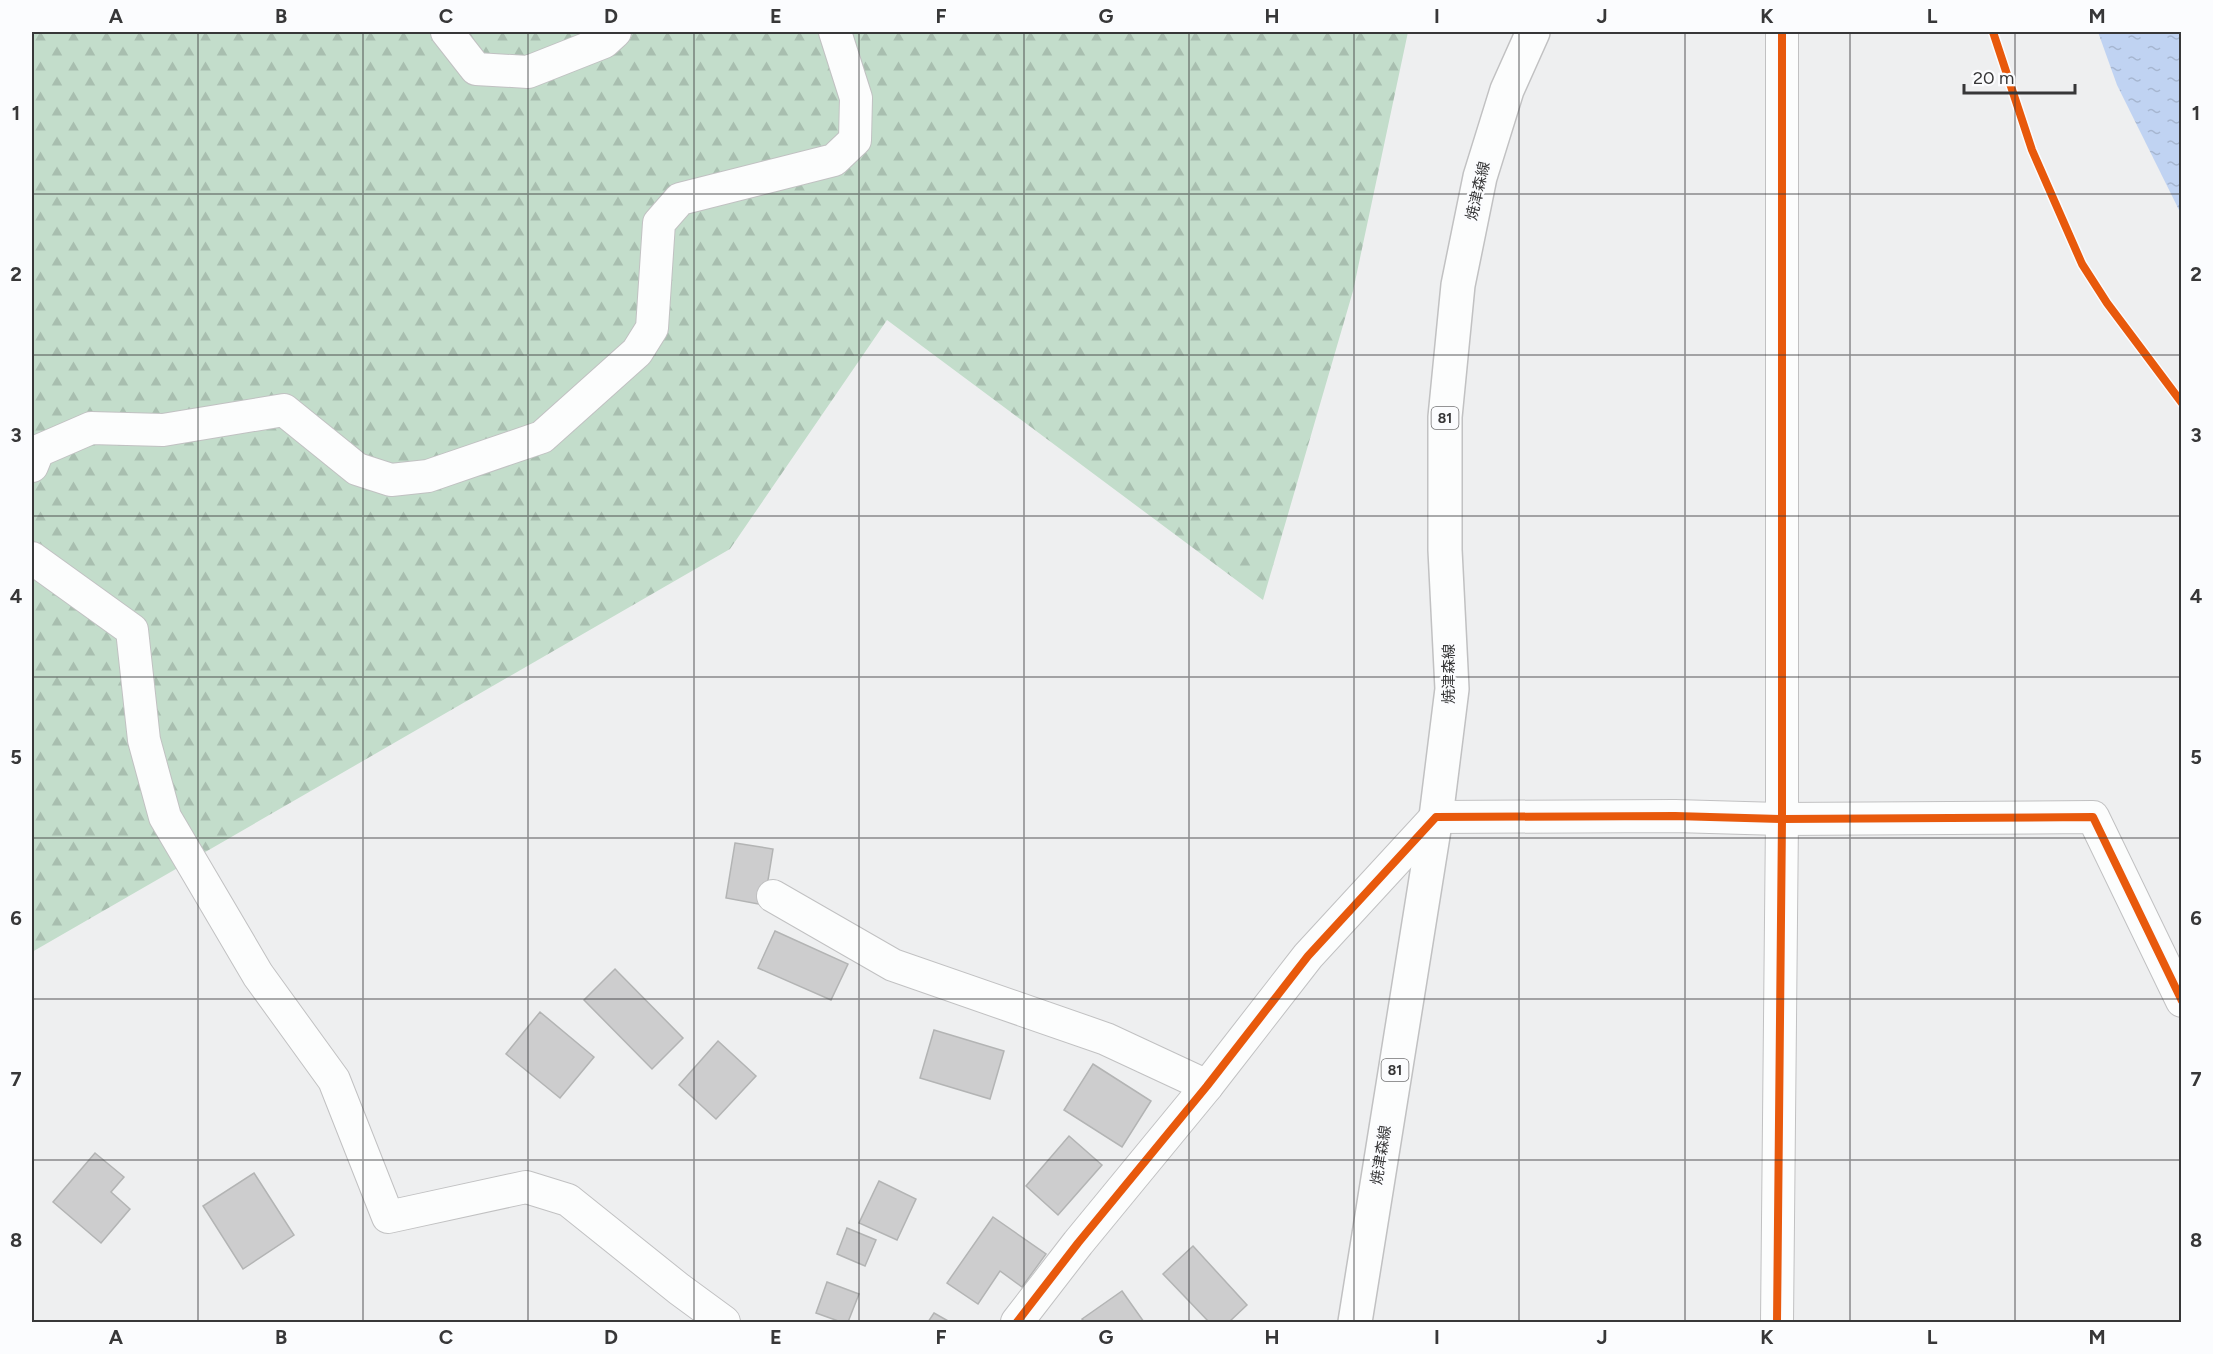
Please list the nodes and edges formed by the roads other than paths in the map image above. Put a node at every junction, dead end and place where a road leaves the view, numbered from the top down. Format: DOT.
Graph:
graph roads {
  1 [pos="447,32"];
  2 [pos="615,32"];
  3 [pos="836,32"];
  4 [pos="1533,32"];
  5 [pos="1782,32"];
  6 [pos="32,466"];
  7 [pos="32,558"];
  8 [pos="1436,817"];
  9 [pos="1782,819"];
  10 [pos="773,896"];
  11 [pos="2181,1001"];
  12 [pos="1207,1086"];
  13 [pos="724,1323"];
  14 [pos="1017,1323"];
  15 [pos="1355,1323"];
  16 [pos="1777,1323"];
  1 -- 2 [label="street"];
  3 -- 6 [label="street"];
  4 -- 8 [label="main road, 焼津森線 / 81"];
  5 -- 9 [label="street"];
  7 -- 13 [label="street"];
  8 -- 9 [label="street"];
  8 -- 12 [label="street"];
  8 -- 15 [label="main road, 焼津森線 / 81"];
  9 -- 11 [label="street"];
  9 -- 16 [label="street"];
  10 -- 12 [label="street"];
  12 -- 14 [label="street"];
}
